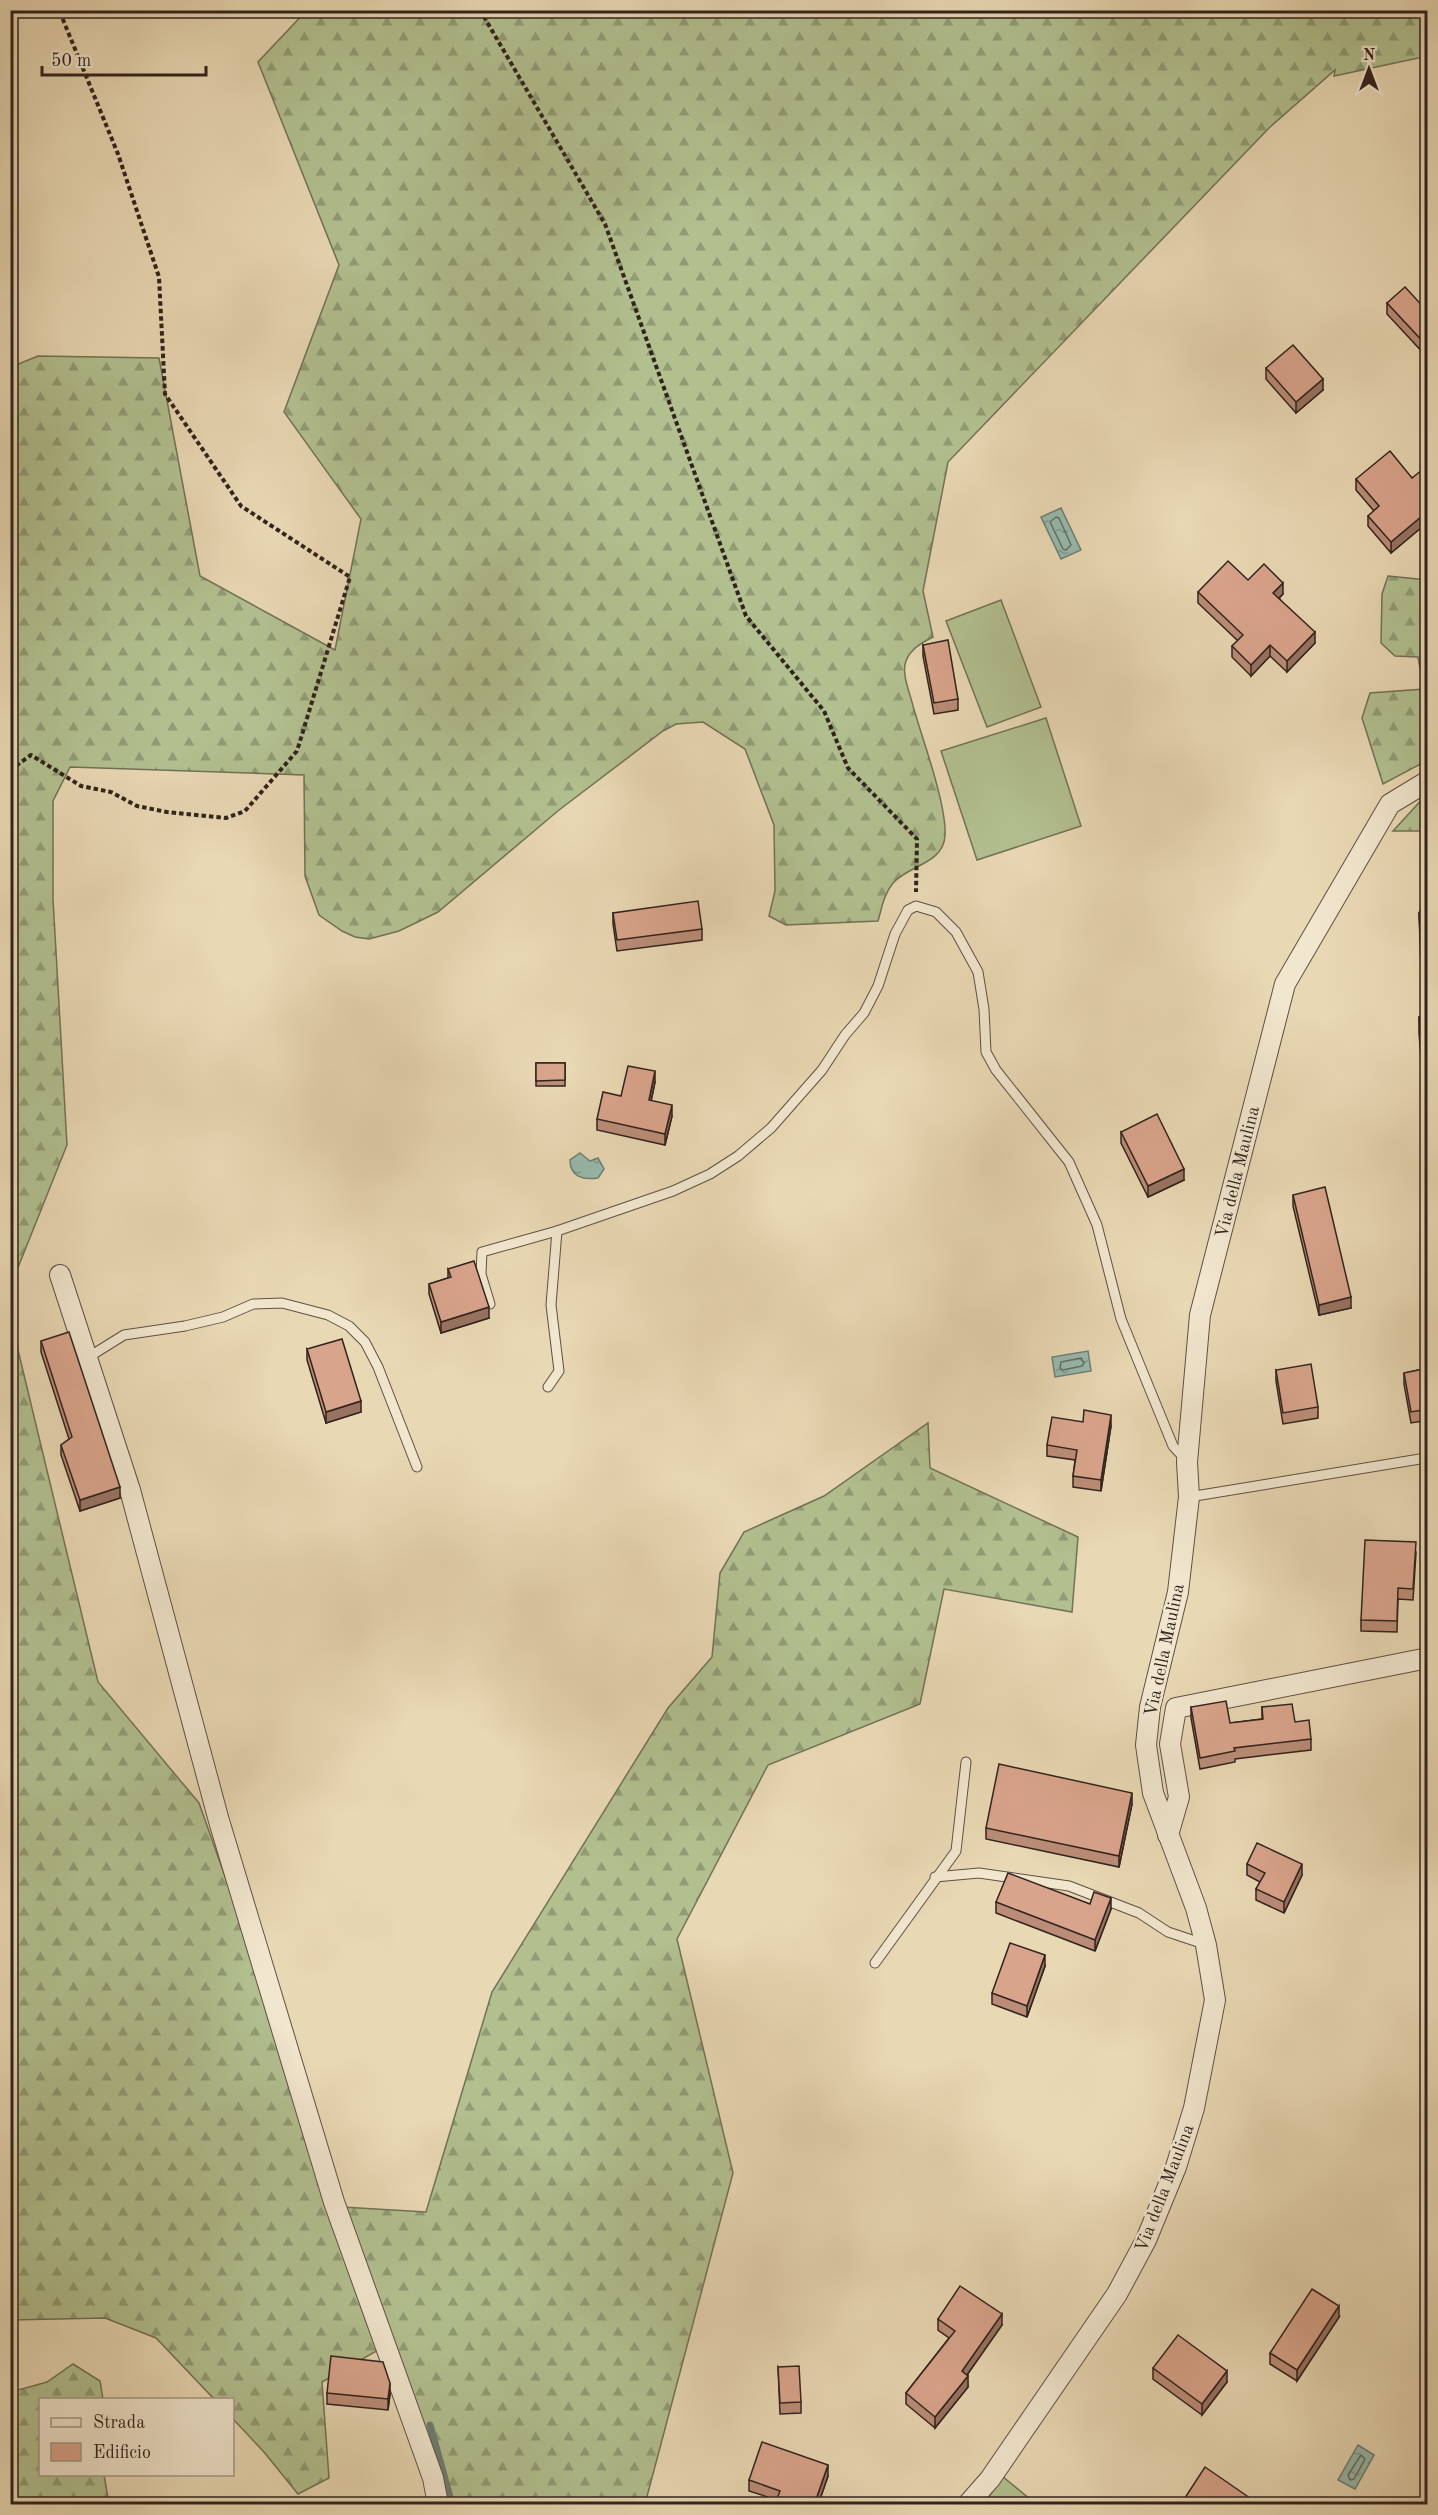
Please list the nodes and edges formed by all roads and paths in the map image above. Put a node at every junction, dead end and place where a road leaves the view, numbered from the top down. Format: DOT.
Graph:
graph roads {
  1 [pos="59,10"];
  2 [pos="480,10"];
  3 [pos="10,770"];
  4 [pos="1428,781"];
  5 [pos="916,906"];
  6 [pos="557,1231"];
  7 [pos="60,1275"];
  8 [pos="490,1304"];
  9 [pos="87,1358"];
  10 [pos="548,1387"];
  11 [pos="1428,1455"];
  12 [pos="1187,1462"];
  13 [pos="417,1467"];
  14 [pos="1189,1497"];
  15 [pos="1428,1658"];
  16 [pos="966,1762"];
  17 [pos="1168,1835"];
  18 [pos="935,1877"];
  19 [pos="1206,1945"];
  20 [pos="875,1963"];
  21 [pos="438,2505"];
  22 [pos="968,2505"];
  1 -- 3 [label="path"];
  2 -- 5 [label="path"];
  4 -- 12 [label="street, Via della Maulina"];
  5 -- 6 [label="lane"];
  5 -- 12 [label="lane"];
  6 -- 8 [label="lane"];
  6 -- 10 [label="lane"];
  7 -- 9 [label="street"];
  9 -- 13 [label="lane"];
  9 -- 21 [label="street"];
  11 -- 14 [label="lane"];
  12 -- 14 [label="street, Via della Maulina"];
  14 -- 17 [label="street, Via della Maulina"];
  15 -- 17 [label="street"];
  16 -- 18 [label="lane"];
  17 -- 19 [label="street, Via della Maulina"];
  18 -- 19 [label="lane"];
  18 -- 20 [label="lane"];
  19 -- 22 [label="street, Via della Maulina"];
}
